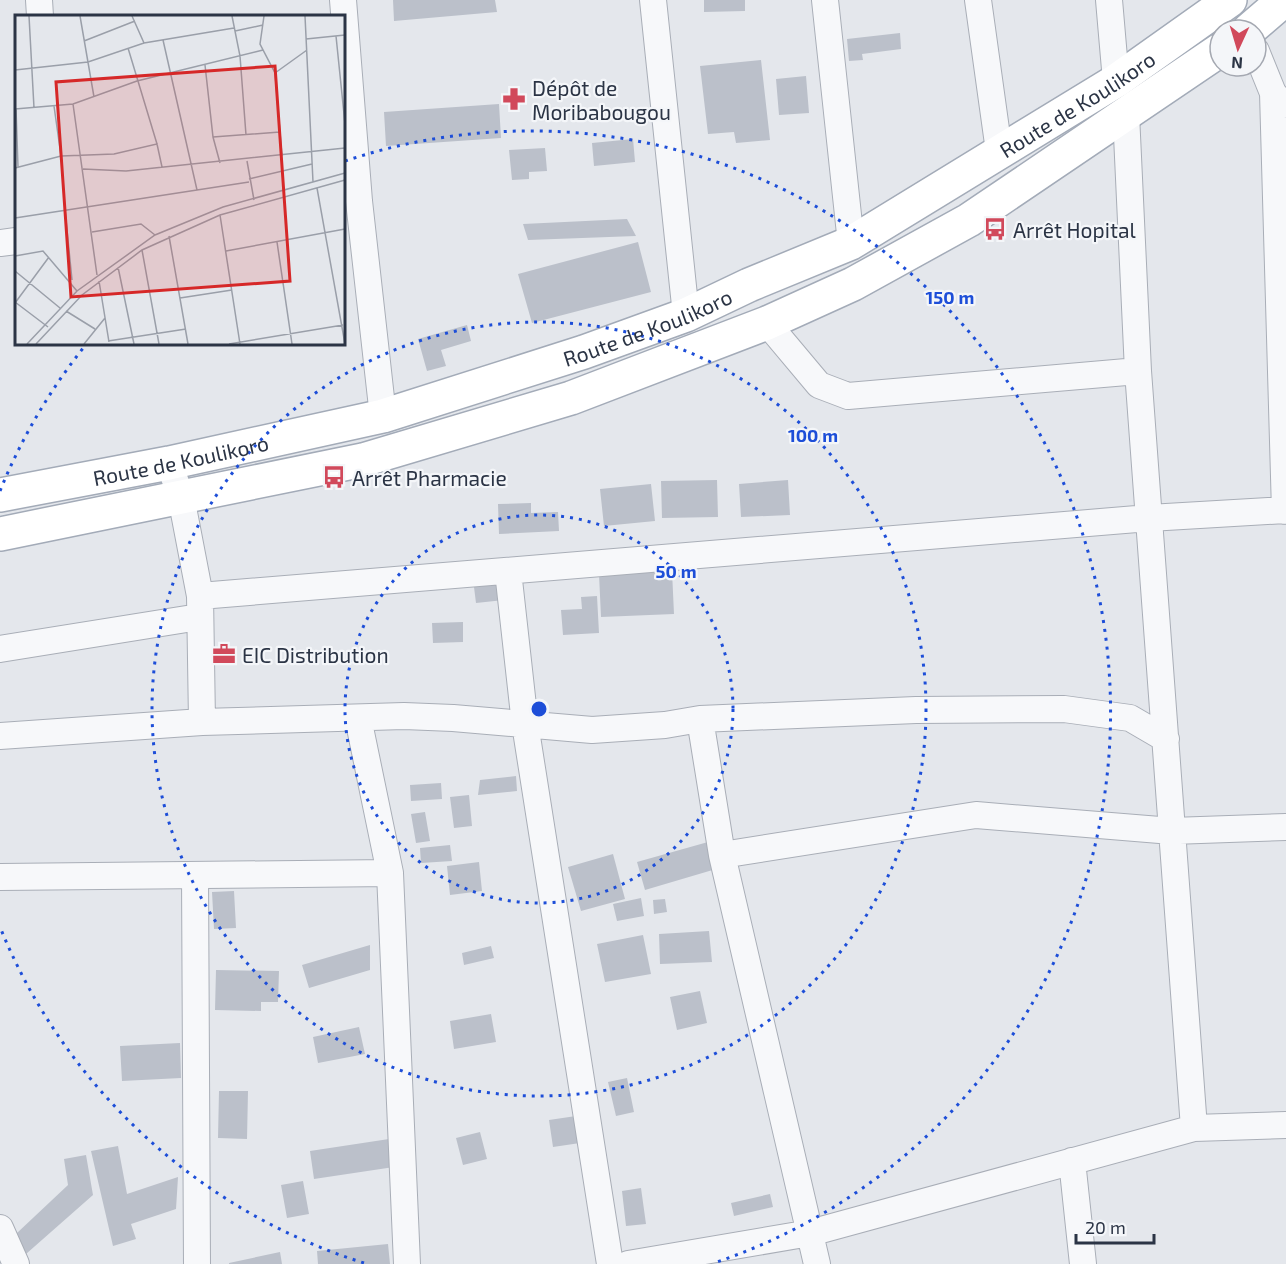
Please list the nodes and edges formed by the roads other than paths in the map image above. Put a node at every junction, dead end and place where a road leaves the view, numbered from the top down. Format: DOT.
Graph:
graph roads {
  1 [pos="39,0"];
  2 [pos="343,0"];
  3 [pos="653,0"];
  4 [pos="825,0"];
  5 [pos="978,0"];
  6 [pos="1109,0"];
  7 [pos="1230,0"];
  8 [pos="1284,0"];
  9 [pos="40,15"];
  10 [pos="344,15"];
  11 [pos="1263,18"];
  12 [pos="345,50"];
  13 [pos="1208,58"];
  14 [pos="1268,77"];
  15 [pos="1116,81"];
  16 [pos="1279,100"];
  17 [pos="1126,114"];
  18 [pos="999,151"];
  19 [pos="351,202"];
  20 [pos="15,241"];
  21 [pos="0,243"];
  22 [pos="851,243"];
  23 [pos="686,315"];
  24 [pos="767,323"];
  25 [pos="1138,371"];
  26 [pos="383,417"];
  27 [pos="170,463"];
  28 [pos="0,495"];
  29 [pos="182,497"];
  30 [pos="1286,510"];
  31 [pos="1149,518"];
  32 [pos="0,534"];
  33 [pos="508,571"];
  34 [pos="199,607"];
  35 [pos="0,649"];
  36 [pos="358,718"];
  37 [pos="700,719"];
  38 [pos="202,722"];
  39 [pos="525,724"];
  40 [pos="0,736"];
  41 [pos="1166,739"];
  42 [pos="1172,831"];
  43 [pos="1286,832"];
  44 [pos="722,855"];
  45 [pos="390,873"];
  46 [pos="195,875"];
  47 [pos="0,877"];
  48 [pos="1286,1125"];
  49 [pos="1194,1128"];
  50 [pos="1072,1161"];
  51 [pos="0,1228"];
  52 [pos="810,1233"];
  53 [pos="16,1264"];
  54 [pos="197,1264"];
  55 [pos="407,1264"];
  56 [pos="610,1264"];
  57 [pos="628,1264"];
  58 [pos="817,1264"];
  59 [pos="1083,1264"];
  1 -- 9 [label="street"];
  2 -- 10 [label="street"];
  3 -- 23 [label="street"];
  4 -- 22 [label="street"];
  5 -- 18 [label="street"];
  6 -- 15 [label="street"];
  7 -- 15 [label="main road, Route de Koulikoro"];
  8 -- 11 [label="main road"];
  12 -- 19 [label="street"];
  13 -- 17 [label="main road, Route de Koulikoro"];
  14 -- 16 [label="street"];
  15 -- 18 [label="main road, Route de Koulikoro"];
  16 -- 30 [label="street"];
  17 -- 24 [label="main road, Route de Koulikoro"];
  17 -- 25 [label="street"];
  18 -- 22 [label="main road, Route de Koulikoro"];
  19 -- 26 [label="street"];
  20 -- 21 [label="street"];
  22 -- 23 [label="main road, Route de Koulikoro"];
  23 -- 26 [label="main road, Route de Koulikoro"];
  24 -- 25 [label="street"];
  24 -- 29 [label="main road, Route de Koulikoro"];
  25 -- 31 [label="street"];
  26 -- 27 [label="main road, Route de Koulikoro"];
  27 -- 28 [label="main road, Route de Koulikoro"];
  27 -- 29 [label="street"];
  29 -- 32 [label="main road, Route de Koulikoro"];
  29 -- 34 [label="street"];
  30 -- 31 [label="street"];
  31 -- 33 [label="street"];
  31 -- 41 [label="street"];
  33 -- 34 [label="street"];
  33 -- 39 [label="street"];
  34 -- 35 [label="street"];
  34 -- 38 [label="street"];
  36 -- 38 [label="street"];
  36 -- 39 [label="street"];
  36 -- 45 [label="street"];
  37 -- 39 [label="street"];
  37 -- 41 [label="street"];
  37 -- 44 [label="street"];
  38 -- 40 [label="street"];
  39 -- 56 [label="street"];
  41 -- 42 [label="street"];
  42 -- 43 [label="street"];
  42 -- 44 [label="street"];
  42 -- 49 [label="street"];
  44 -- 52 [label="street"];
  45 -- 46 [label="street"];
  45 -- 55 [label="street"];
  46 -- 47 [label="street"];
  46 -- 54 [label="street"];
  48 -- 49 [label="street"];
  49 -- 50 [label="street"];
  50 -- 52 [label="street"];
  50 -- 59 [label="street"];
  51 -- 53 [label="street"];
  52 -- 57 [label="street"];
  52 -- 58 [label="street"];
}
